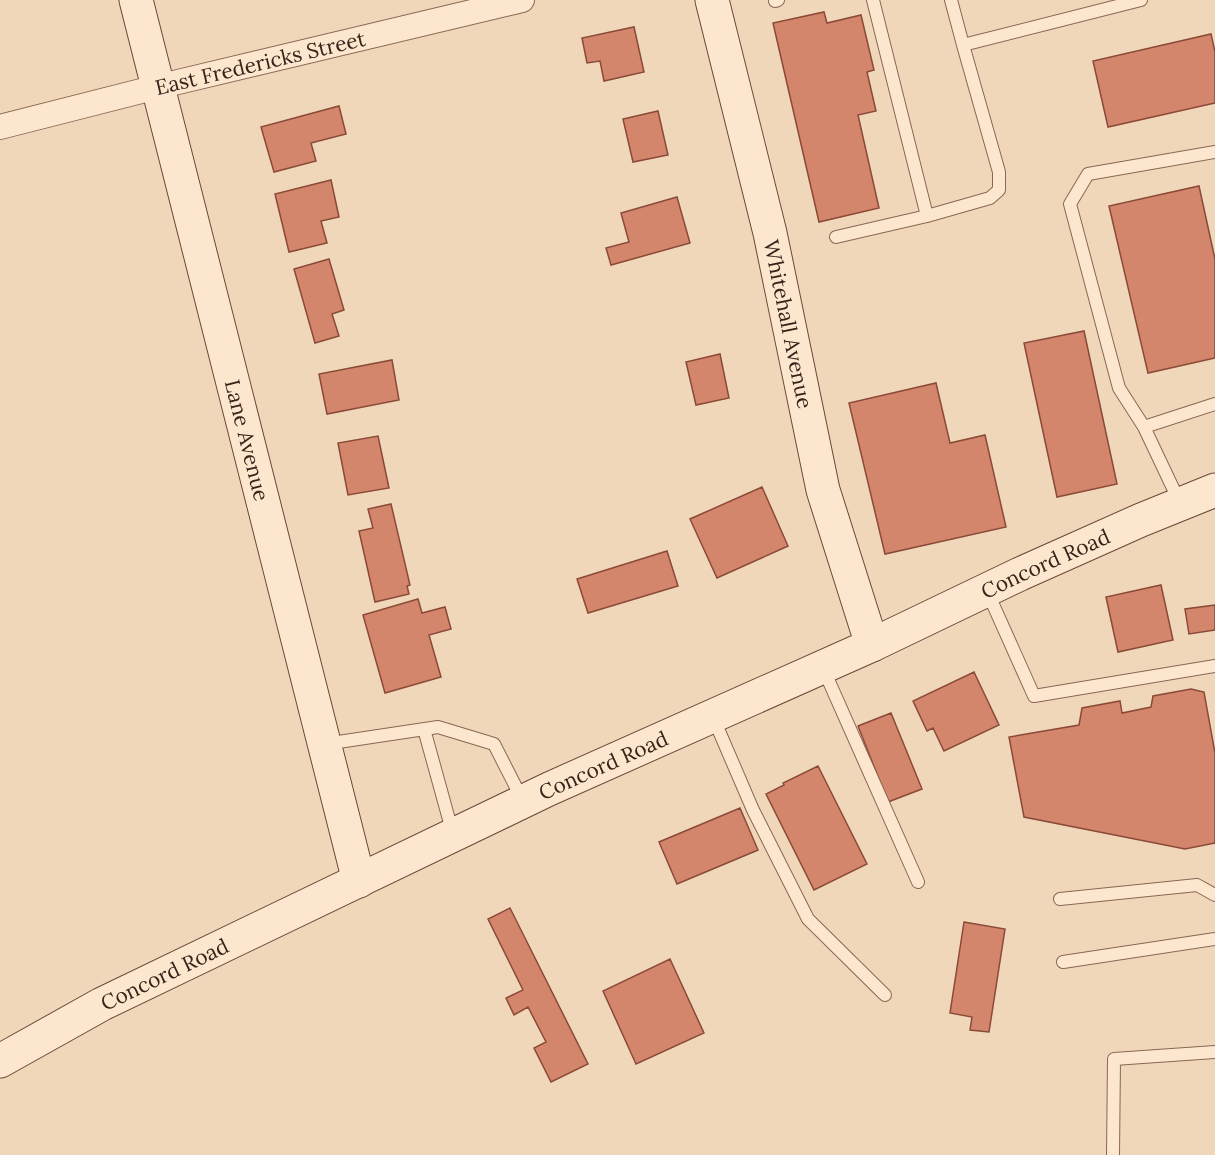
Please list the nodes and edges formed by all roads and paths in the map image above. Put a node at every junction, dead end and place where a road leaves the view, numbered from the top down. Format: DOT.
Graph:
graph roads {
  1 [pos="136,0"];
  2 [pos="522,0"];
  3 [pos="712,0"];
  4 [pos="873,0"];
  5 [pos="951,0"];
  6 [pos="1142,0"];
  7 [pos="963,45"];
  8 [pos="158,87"];
  9 [pos="0,127"];
  10 [pos="1215,152"];
  11 [pos="927,216"];
  12 [pos="836,237"];
  13 [pos="1215,404"];
  14 [pos="1144,427"];
  15 [pos="1215,490"];
  16 [pos="1180,504"];
  17 [pos="987,590"];
  18 [pos="872,645"];
  19 [pos="1215,666"];
  20 [pos="822,667"];
  21 [pos="712,716"];
  22 [pos="424,729"];
  23 [pos="324,744"];
  24 [pos="523,801"];
  25 [pos="453,835"];
  26 [pos="359,880"];
  27 [pos="918,882"];
  28 [pos="1215,895"];
  29 [pos="1060,899"];
  30 [pos="1215,939"];
  31 [pos="1063,962"];
  32 [pos="885,995"];
  33 [pos="1215,1052"];
  34 [pos="0,1061"];
  35 [pos="1113,1155"];
  1 -- 8 [label="street, Lane Avenue"];
  2 -- 8 [label="street, East Fredericks Street"];
  3 -- 18 [label="street, Whitehall Avenue"];
  4 -- 11 [label="lane"];
  5 -- 7 [label="lane"];
  6 -- 7 [label="lane"];
  7 -- 11 [label="lane"];
  8 -- 9 [label="street, East Fredericks Street"];
  8 -- 23 [label="street, Lane Avenue"];
  10 -- 14 [label="lane"];
  11 -- 12 [label="lane"];
  13 -- 14 [label="lane"];
  14 -- 16 [label="lane"];
  15 -- 16 [label="street, Concord Road"];
  16 -- 17 [label="street, Concord Road"];
  17 -- 18 [label="street, Concord Road"];
  17 -- 19 [label="lane"];
  18 -- 20 [label="street, Concord Road"];
  20 -- 21 [label="street, Concord Road"];
  20 -- 27 [label="lane"];
  21 -- 24 [label="street, Concord Road"];
  21 -- 32 [label="lane"];
  22 -- 23 [label="lane"];
  22 -- 24 [label="lane"];
  22 -- 25 [label="lane"];
  23 -- 26 [label="street, Lane Avenue"];
  24 -- 25 [label="street, Concord Road"];
  25 -- 26 [label="street, Concord Road"];
  26 -- 34 [label="street, Concord Road"];
  28 -- 29 [label="lane"];
  30 -- 31 [label="lane"];
  33 -- 35 [label="lane"];
}
